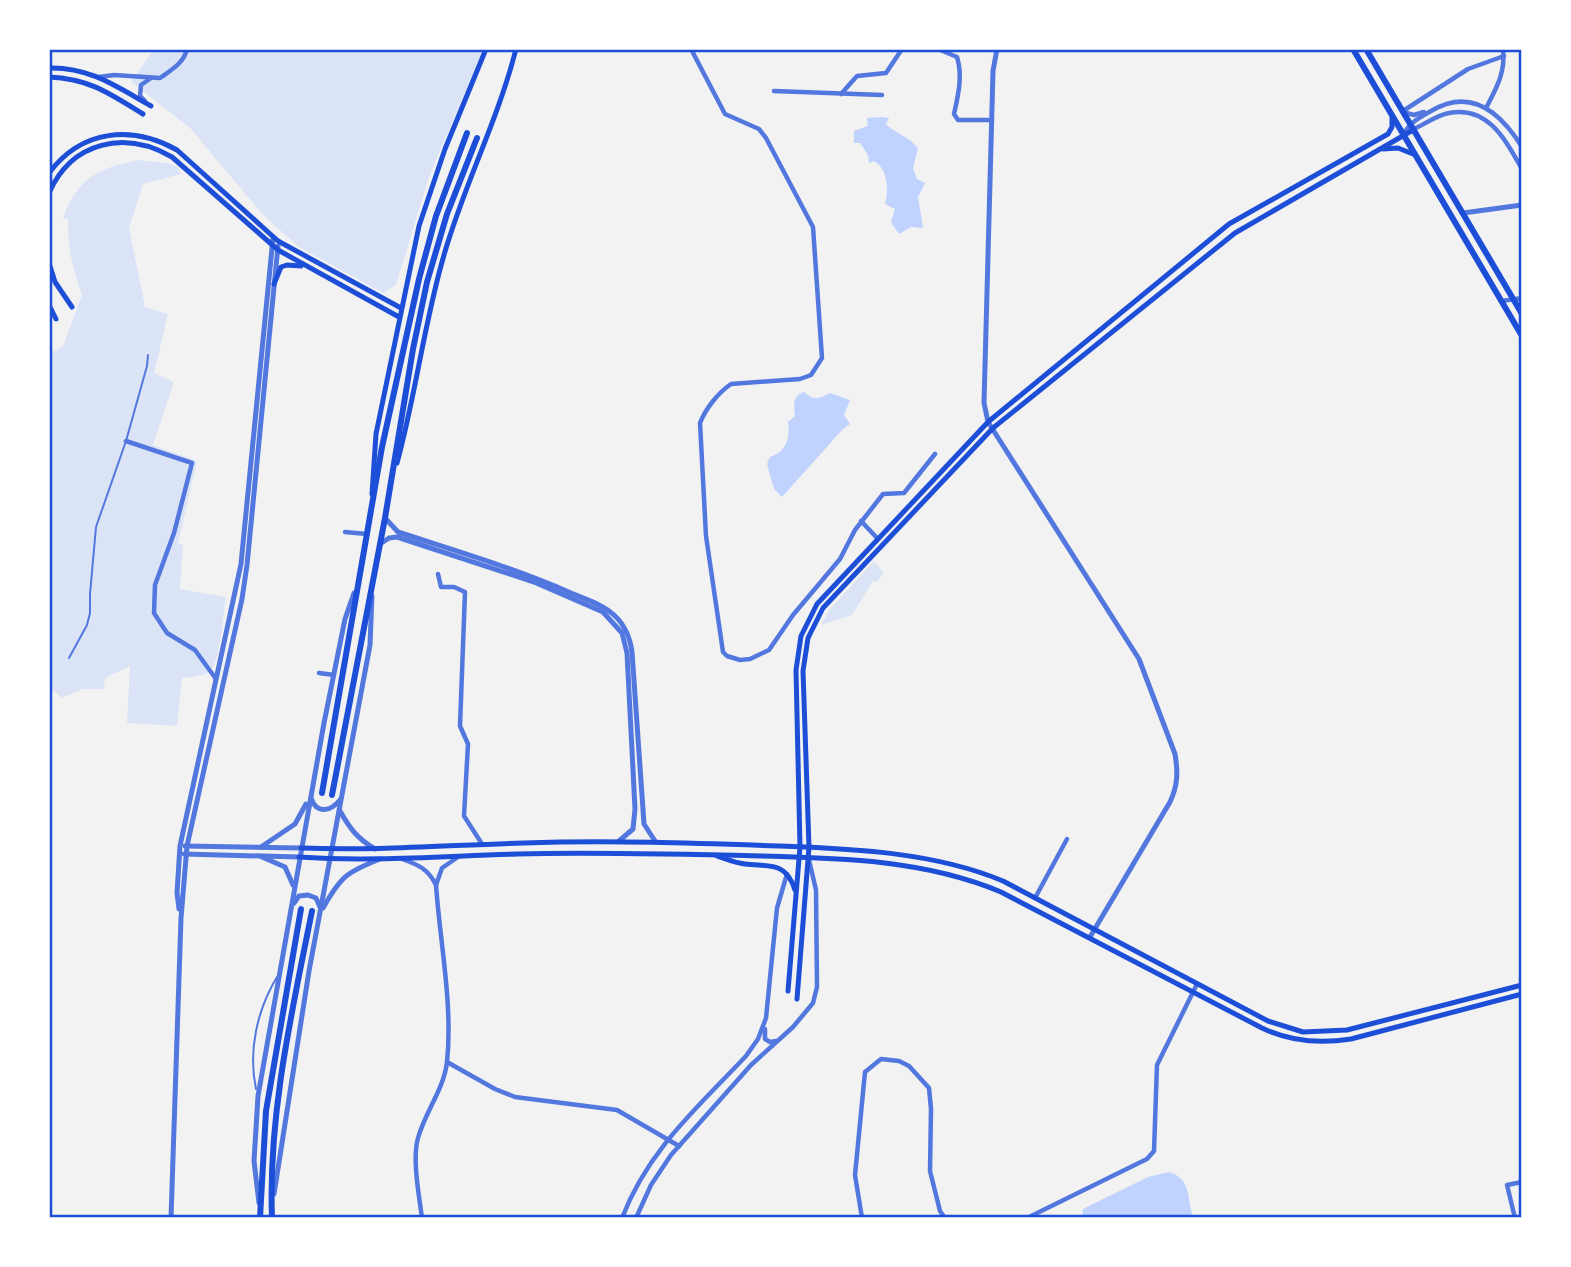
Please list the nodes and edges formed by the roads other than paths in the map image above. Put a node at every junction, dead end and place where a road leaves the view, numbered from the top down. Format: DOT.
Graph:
graph roads {
  1 [pos="187,49"];
  2 [pos="486,49"];
  3 [pos="516,49"];
  4 [pos="691,49"];
  5 [pos="902,49"];
  6 [pos="938,49"];
  7 [pos="997,49"];
  8 [pos="1353,49"];
  9 [pos="1366,49"];
  10 [pos="1503,49"];
  11 [pos="1504,57"];
  12 [pos="49,68"];
  13 [pos="49,77"];
  14 [pos="99,78"];
  15 [pos="152,78"];
  16 [pos="775,91"];
  17 [pos="840,94"];
  18 [pos="882,95"];
  19 [pos="151,106"];
  20 [pos="1438,107"];
  21 [pos="1486,108"];
  22 [pos="1402,112"];
  23 [pos="143,114"];
  24 [pos="1392,118"];
  25 [pos="992,120"];
  26 [pos="1411,127"];
  27 [pos="467,133"];
  28 [pos="1403,136"];
  29 [pos="477,138"];
  30 [pos="1522,146"];
  31 [pos="1377,151"];
  32 [pos="1414,155"];
  33 [pos="1522,169"];
  34 [pos="49,173"];
  35 [pos="49,193"];
  36 [pos="1522,205"];
  37 [pos="1463,213"];
  38 [pos="276,244"];
  39 [pos="49,263"];
  40 [pos="313,270"];
  41 [pos="274,284"];
  42 [pos="1522,298"];
  43 [pos="1514,299"];
  44 [pos="1502,301"];
  45 [pos="49,305"];
  46 [pos="72,307"];
  47 [pos="401,308"];
  48 [pos="1522,314"];
  49 [pos="399,317"];
  50 [pos="55,319"];
  51 [pos="1522,336"];
  52 [pos="148,355"];
  53 [pos="988,422"];
  54 [pos="993,428"];
  55 [pos="126,441"];
  56 [pos="935,454"];
  57 [pos="390,486"];
  58 [pos="371,513"];
  59 [pos="385,518"];
  60 [pos="861,521"];
  61 [pos="345,531"];
  62 [pos="367,534"];
  63 [pos="877,538"];
  64 [pos="380,544"];
  65 [pos="361,573"];
  66 [pos="438,575"];
  67 [pos="373,586"];
  68 [pos="69,658"];
  69 [pos="319,673"];
  70 [pos="334,675"];
  71 [pos="217,679"];
  72 [pos="322,793"];
  73 [pos="311,795"];
  74 [pos="332,795"];
  75 [pos="342,798"];
  76 [pos="340,811"];
  77 [pos="1067,839"];
  78 [pos="619,841"];
  79 [pos="655,841"];
  80 [pos="482,844"];
  81 [pos="183,846"];
  82 [pos="261,847"];
  83 [pos="800,847"];
  84 [pos="809,847"];
  85 [pos="301,848"];
  86 [pos="333,849"];
  87 [pos="375,849"];
  88 [pos="182,854"];
  89 [pos="252,854"];
  90 [pos="711,854"];
  91 [pos="463,855"];
  92 [pos="299,857"];
  93 [pos="799,857"];
  94 [pos="808,857"];
  95 [pos="398,858"];
  96 [pos="331,859"];
  97 [pos="381,859"];
  98 [pos="787,873"];
  99 [pos="436,885"];
  100 [pos="294,888"];
  101 [pos="796,892"];
  102 [pos="1035,898"];
  103 [pos="292,905"];
  104 [pos="301,909"];
  105 [pos="312,911"];
  106 [pos="320,914"];
  107 [pos="1094,930"];
  108 [pos="1090,937"];
  109 [pos="279,973"];
  110 [pos="1197,984"];
  111 [pos="1522,985"];
  112 [pos="788,991"];
  113 [pos="1192,994"];
  114 [pos="1522,994"];
  115 [pos="797,999"];
  116 [pos="766,1018"];
  117 [pos="778,1041"];
  118 [pos="447,1062"];
  119 [pos="258,1096"];
  120 [pos="669,1138"];
  121 [pos="679,1146"];
  122 [pos="1522,1182"];
  123 [pos="272,1214"];
  124 [pos="171,1218"];
  125 [pos="260,1218"];
  126 [pos="422,1218"];
  127 [pos="622,1218"];
  128 [pos="636,1218"];
  129 [pos="862,1218"];
  130 [pos="945,1218"];
  131 [pos="1027,1218"];
  132 [pos="1515,1218"];
  1 -- 15 [label="street"];
  2 -- 47 [label="main road"];
  3 -- 57 [label="main road"];
  4 -- 60 [label="street"];
  5 -- 17 [label="street"];
  6 -- 25 [label="street"];
  7 -- 25 [label="street"];
  8 -- 24 [label="main road"];
  9 -- 22 [label="main road"];
  10 -- 11 [label="street"];
  11 -- 21 [label="street"];
  11 -- 22 [label="street"];
  12 -- 14 [label="main road"];
  13 -- 23 [label="main road"];
  14 -- 15 [label="street"];
  14 -- 19 [label="main road"];
  15 -- 19 [label="street"];
  16 -- 17 [label="street"];
  17 -- 18 [label="street"];
  20 -- 21 [label="street"];
  20 -- 22 [label="street"];
  20 -- 26 [label="street"];
  21 -- 30 [label="street"];
  22 -- 26 [label="main road"];
  24 -- 28 [label="main road"];
  24 -- 53 [label="main road"];
  25 -- 53 [label="street"];
  26 -- 28 [label="main road"];
  26 -- 33 [label="street"];
  26 -- 37 [label="main road"];
  27 -- 58 [label="main road"];
  28 -- 31 [label="main road"];
  28 -- 32 [label="main road"];
  29 -- 57 [label="main road"];
  31 -- 32 [label="main road"];
  31 -- 54 [label="main road"];
  32 -- 44 [label="main road"];
  34 -- 38 [label="main road"];
  35 -- 38 [label="main road"];
  36 -- 37 [label="street"];
  37 -- 43 [label="main road"];
  38 -- 40 [label="main road"];
  38 -- 41 [label="street"];
  38 -- 47 [label="main road"];
  38 -- 71 [label="street"];
  39 -- 46 [label="main road"];
  40 -- 41 [label="main road"];
  40 -- 49 [label="main road"];
  41 -- 81 [label="street"];
  42 -- 43 [label="street"];
  43 -- 44 [label="street"];
  43 -- 48 [label="main road"];
  44 -- 51 [label="main road"];
  45 -- 50 [label="main road"];
  47 -- 49 [label="main road"];
  49 -- 58 [label="main road"];
  52 -- 55 [label="lane"];
  53 -- 54 [label="street"];
  53 -- 63 [label="main road"];
  54 -- 84 [label="main road"];
  54 -- 107 [label="street"];
  55 -- 68 [label="lane"];
  55 -- 71 [label="street"];
  56 -- 60 [label="street"];
  57 -- 59 [label="main road"];
  58 -- 62 [label="main road"];
  59 -- 64 [label="main road"];
  59 -- 79 [label="street"];
  60 -- 63 [label="street"];
  61 -- 62 [label="street"];
  62 -- 65 [label="main road"];
  63 -- 83 [label="main road"];
  64 -- 67 [label="main road"];
  64 -- 78 [label="street"];
  65 -- 70 [label="street"];
  65 -- 72 [label="main road"];
  66 -- 80 [label="street"];
  67 -- 74 [label="main road"];
  67 -- 75 [label="street"];
  69 -- 70 [label="street"];
  70 -- 73 [label="street"];
  71 -- 81 [label="street"];
  73 -- 75 [label="street"];
  73 -- 82 [label="street"];
  73 -- 85 [label="street"];
  75 -- 76 [label="street"];
  76 -- 86 [label="street"];
  76 -- 87 [label="street"];
  77 -- 102 [label="street"];
  78 -- 79 [label="main road"];
  78 -- 80 [label="main road"];
  79 -- 83 [label="main road"];
  80 -- 87 [label="main road"];
  81 -- 82 [label="street"];
  81 -- 88 [label="street"];
  82 -- 85 [label="street"];
  83 -- 84 [label="main road"];
  83 -- 93 [label="main road"];
  84 -- 94 [label="main road"];
  84 -- 102 [label="main road"];
  85 -- 86 [label="main road"];
  85 -- 92 [label="street"];
  86 -- 87 [label="main road"];
  86 -- 96 [label="street"];
  88 -- 89 [label="street"];
  88 -- 124 [label="street"];
  89 -- 92 [label="street"];
  89 -- 100 [label="street"];
  90 -- 91 [label="main road"];
  90 -- 93 [label="main road"];
  90 -- 98 [label="main road"];
  91 -- 95 [label="main road"];
  91 -- 99 [label="street"];
  92 -- 96 [label="main road"];
  92 -- 100 [label="street"];
  93 -- 94 [label="main road"];
  93 -- 101 [label="main road"];
  94 -- 108 [label="main road"];
  94 -- 115 [label="main road"];
  94 -- 117 [label="street"];
  95 -- 97 [label="main road"];
  95 -- 99 [label="street"];
  96 -- 97 [label="main road"];
  96 -- 106 [label="street"];
  97 -- 106 [label="street"];
  98 -- 101 [label="main road"];
  98 -- 116 [label="street"];
  99 -- 118 [label="street"];
  100 -- 103 [label="street"];
  101 -- 112 [label="main road"];
  102 -- 107 [label="main road"];
  103 -- 106 [label="street"];
  103 -- 109 [label="street"];
  104 -- 125 [label="main road"];
  105 -- 123 [label="main road"];
  106 -- 123 [label="street"];
  107 -- 108 [label="street"];
  107 -- 110 [label="main road"];
  108 -- 113 [label="main road"];
  109 -- 119 [label="street"];
  109 -- 119 [label="lane"];
  110 -- 111 [label="main road"];
  110 -- 113 [label="street"];
  113 -- 114 [label="main road"];
  113 -- 131 [label="street"];
  116 -- 117 [label="street"];
  116 -- 120 [label="street"];
  117 -- 121 [label="street"];
  118 -- 120 [label="street"];
  118 -- 126 [label="street"];
  119 -- 125 [label="street"];
  120 -- 121 [label="street"];
  120 -- 127 [label="street"];
  121 -- 128 [label="street"];
  122 -- 132 [label="street"];
  129 -- 130 [label="street"];
}
